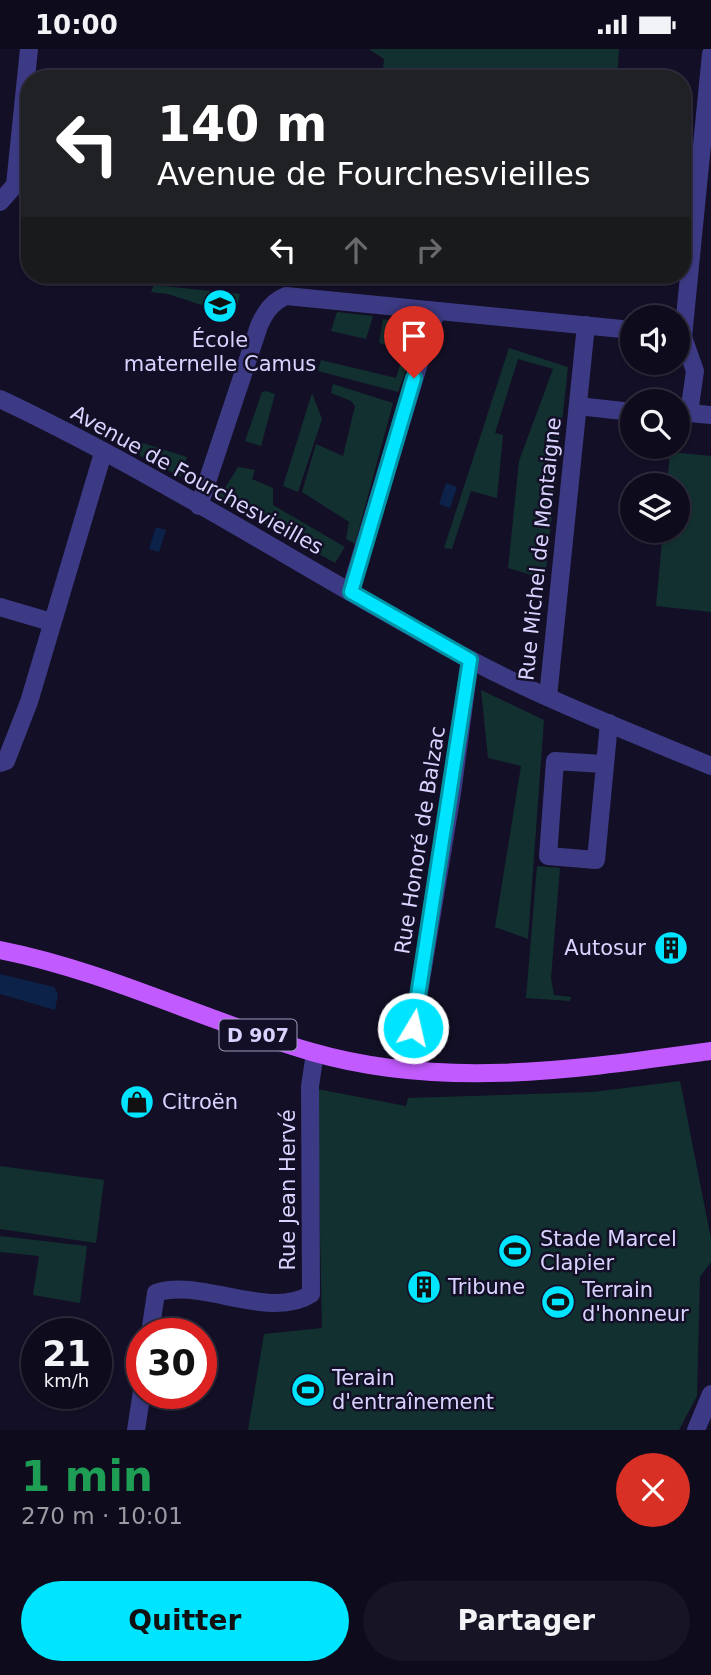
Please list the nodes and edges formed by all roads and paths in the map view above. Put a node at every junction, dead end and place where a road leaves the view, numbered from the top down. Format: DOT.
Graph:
graph roads {
  1 [pos="29,49"];
  2 [pos="711,54"];
  3 [pos="27,70"];
  4 [pos="21,127"];
  5 [pos="0,202"];
  6 [pos="691,236"];
  7 [pos="686,284"];
  8 [pos="683,305"];
  9 [pos="437,312"];
  10 [pos="586,325"];
  11 [pos="620,329"];
  12 [pos="690,359"];
  13 [pos="690,389"];
  14 [pos="0,399"];
  15 [pos="578,407"];
  16 [pos="620,411"];
  17 [pos="690,414"];
  18 [pos="711,415"];
  19 [pos="103,453"];
  20 [pos="200,506"];
  21 [pos="351,592"];
  22 [pos="0,607"];
  23 [pos="51,622"];
  24 [pos="470,660"];
  25 [pos="548,697"];
  26 [pos="609,723"];
  27 [pos="0,763"];
  28 [pos="603,764"];
  29 [pos="711,766"];
  30 [pos="0,950"];
  31 [pos="413,1028"];
  32 [pos="711,1051"];
  33 [pos="315,1053"];
  34 [pos="152,1318"];
  35 [pos="711,1394"];
  36 [pos="139,1409"];
  37 [pos="136,1430"];
  38 [pos="696,1430"];
  1 -- 3 [label="street"];
  2 -- 6 [label="street"];
  4 -- 5 [label="street"];
  7 -- 8 [label="street"];
  9 -- 10 [label="street"];
  9 -- 20 [label="street"];
  9 -- 21 [label="street"];
  10 -- 11 [label="street"];
  10 -- 15 [label="street, Rue Michel de Montaigne"];
  12 -- 13 [label="street"];
  14 -- 19 [label="street, Avenue de Fourchesvieilles"];
  15 -- 16 [label="street, Rue Michel de Montaigne"];
  15 -- 25 [label="street, Rue Michel de Montaigne"];
  17 -- 18 [label="street"];
  19 -- 20 [label="street, Avenue de Fourchesvieilles"];
  19 -- 23 [label="street"];
  20 -- 21 [label="street, Avenue de Fourchesvieilles"];
  21 -- 24 [label="street, Avenue de Fourchesvieilles"];
  22 -- 23 [label="street"];
  23 -- 27 [label="street"];
  24 -- 25 [label="street, Avenue de Fourchesvieilles"];
  24 -- 31 [label="street, Rue Honoré de Balzac"];
  25 -- 26 [label="street, Avenue de Fourchesvieilles"];
  26 -- 28 [label="street"];
  26 -- 29 [label="street, Avenue de Fourchesvieilles"];
  28 -- 28 [label="street"];
  30 -- 33 [label="main road, D 907"];
  32 -- 33 [label="main road, D 907"];
  33 -- 34 [label="street, Rue Jean Hervé"];
  35 -- 38 [label="street"];
  36 -- 37 [label="street"];
}
